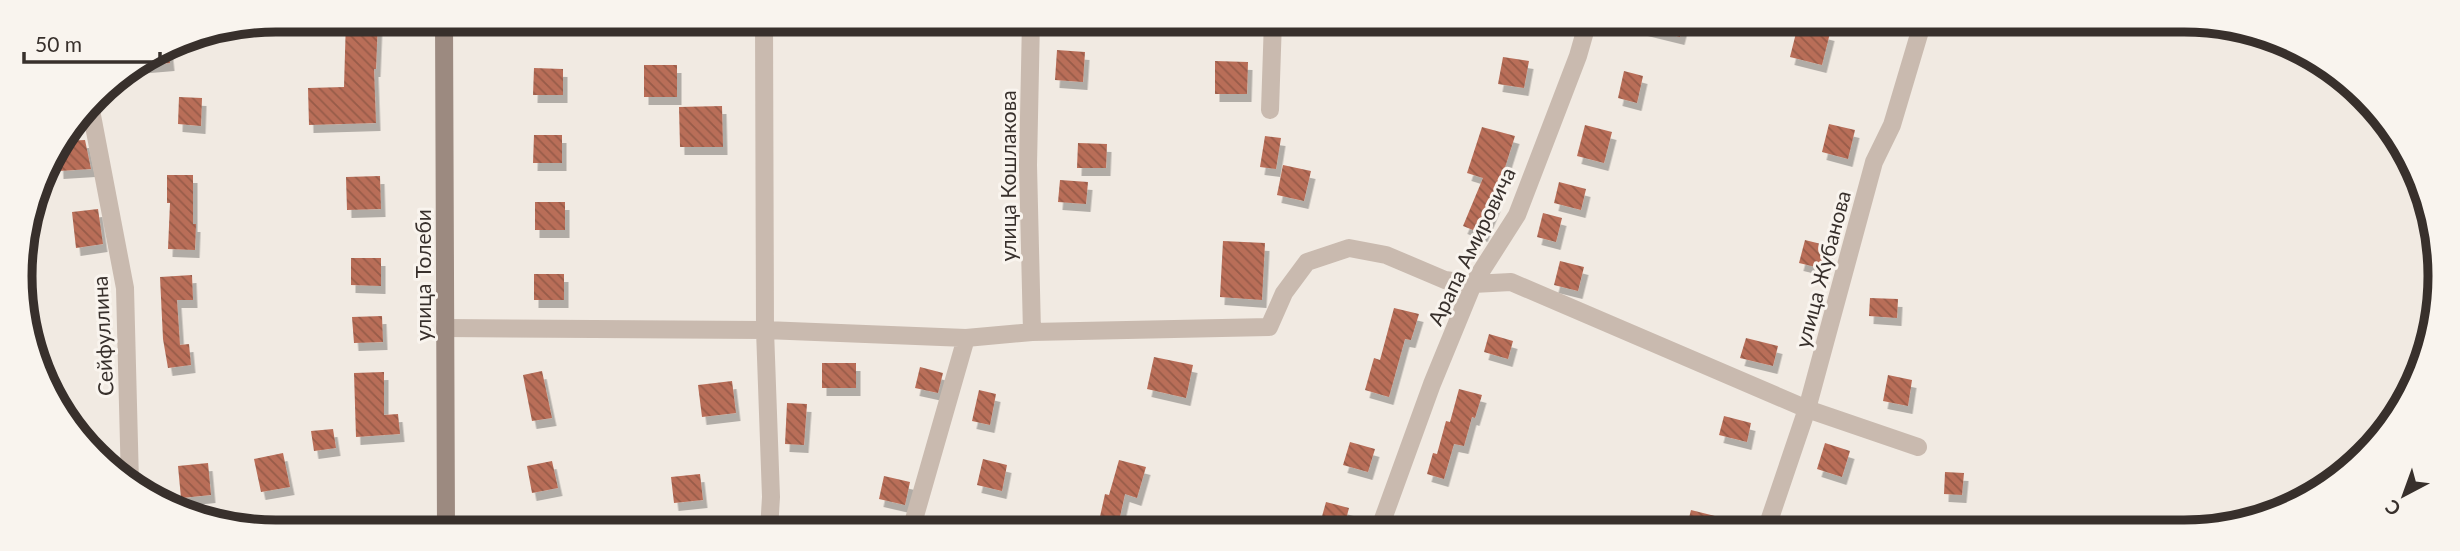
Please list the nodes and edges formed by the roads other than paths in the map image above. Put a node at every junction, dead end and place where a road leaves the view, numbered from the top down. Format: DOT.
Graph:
graph roads {
  1 [pos="444,32"];
  2 [pos="764,32"];
  3 [pos="1031,32"];
  4 [pos="1272,32"];
  5 [pos="1585,32"];
  6 [pos="1920,32"];
  7 [pos="1269,110"];
  8 [pos="92,115"];
  9 [pos="1473,284"];
  10 [pos="445,328"];
  11 [pos="765,330"];
  12 [pos="1032,332"];
  13 [pos="965,338"];
  14 [pos="1807,409"];
  15 [pos="1917,447"];
  16 [pos="131,472"];
  17 [pos="1383,519"];
  18 [pos="1770,519"];
  19 [pos="446,520"];
  20 [pos="770,520"];
  21 [pos="914,520"];
  1 -- 10 [label="street, улица Толеби"];
  2 -- 11 [label="street"];
  3 -- 12 [label="street, улица Кошлакова"];
  4 -- 7 [label="street"];
  5 -- 9 [label="street, Арапа Амировича"];
  6 -- 14 [label="street, улица Жубанова"];
  8 -- 16 [label="street, Сейфуллина"];
  9 -- 12 [label="street"];
  9 -- 14 [label="street"];
  9 -- 17 [label="street, Арапа Амировича"];
  10 -- 11 [label="street"];
  10 -- 19 [label="street, улица Толеби"];
  11 -- 13 [label="street"];
  11 -- 20 [label="street"];
  12 -- 13 [label="street"];
  13 -- 21 [label="street"];
  14 -- 15 [label="street"];
  14 -- 18 [label="street, улица Жубанова"];
}
